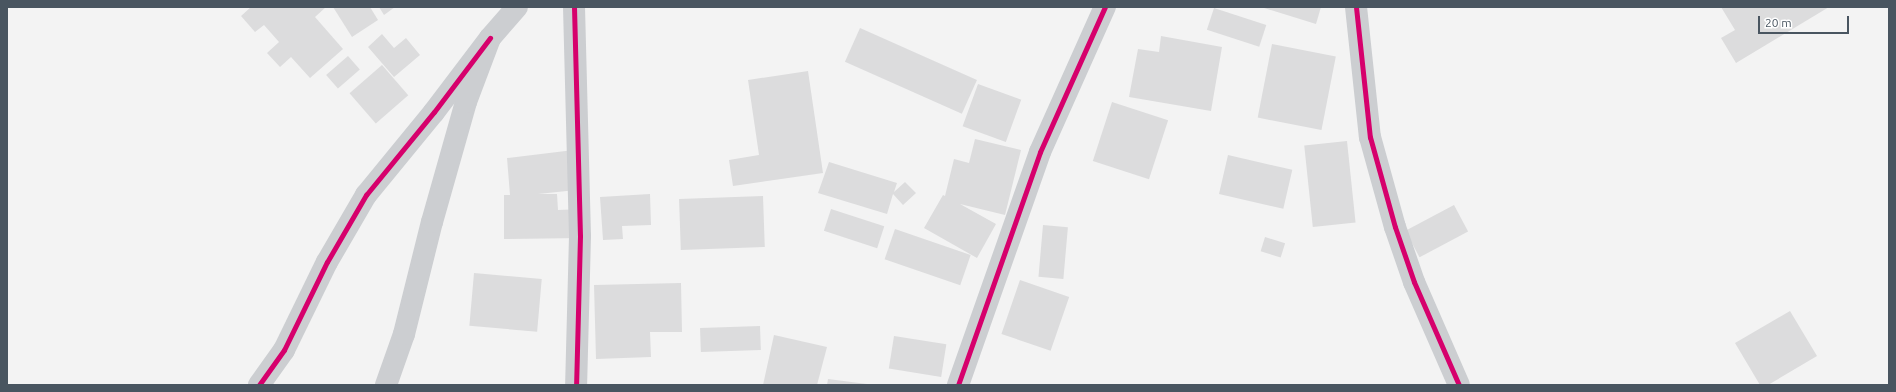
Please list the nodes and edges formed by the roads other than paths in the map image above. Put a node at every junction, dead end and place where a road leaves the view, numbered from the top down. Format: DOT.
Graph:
graph roads {
  1 [pos="517,7"];
  2 [pos="574,7"];
  3 [pos="1105,7"];
  4 [pos="1356,7"];
  5 [pos="490,38"];
  6 [pos="259,385"];
  7 [pos="386,385"];
  8 [pos="576,385"];
  9 [pos="958,385"];
  10 [pos="1459,385"];
  1 -- 5 [label="street"];
  2 -- 8 [label="street"];
  3 -- 9 [label="street"];
  4 -- 10 [label="street"];
  5 -- 6 [label="street"];
  5 -- 7 [label="street"];
}
